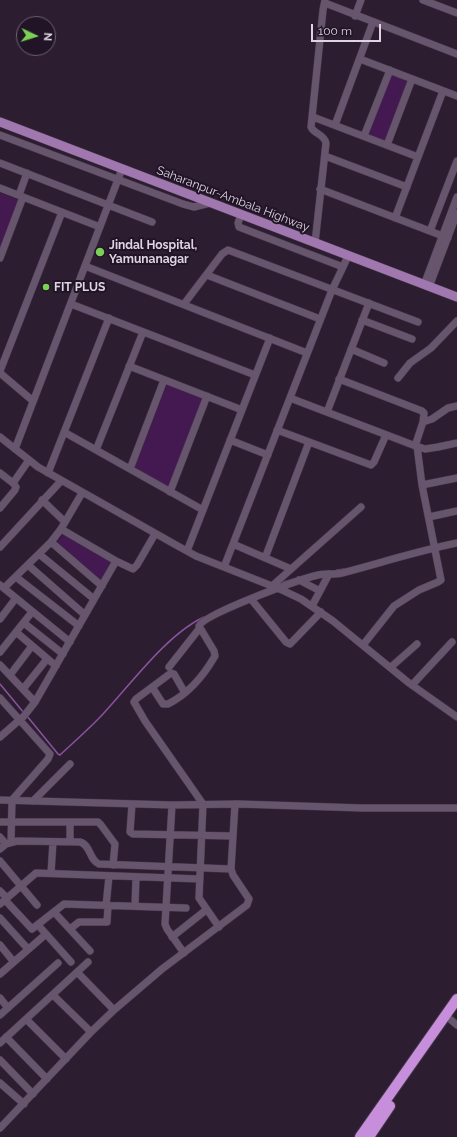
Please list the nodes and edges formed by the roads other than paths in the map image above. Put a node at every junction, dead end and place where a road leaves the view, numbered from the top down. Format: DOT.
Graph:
graph roads {
  1 [pos="361,0"];
  2 [pos="423,0"];
  3 [pos="325,1"];
  4 [pos="435,2"];
  5 [pos="457,13"];
  6 [pos="355,16"];
  7 [pos="373,22"];
  8 [pos="457,53"];
  9 [pos="360,59"];
  10 [pos="390,70"];
  11 [pos="412,79"];
  12 [pos="443,90"];
  13 [pos="457,96"];
  14 [pos="313,116"];
  15 [pos="0,122"];
  16 [pos="335,126"];
  17 [pos="0,136"];
  18 [pos="364,136"];
  19 [pos="387,145"];
  20 [pos="325,156"];
  21 [pos="418,157"];
  22 [pos="457,161"];
  23 [pos="0,163"];
  24 [pos="122,169"];
  25 [pos="27,173"];
  26 [pos="118,180"];
  27 [pos="407,187"];
  28 [pos="0,188"];
  29 [pos="320,189"];
  30 [pos="21,196"];
  31 [pos="457,197"];
  32 [pos="210,203"];
  33 [pos="108,205"];
  34 [pos="62,212"];
  35 [pos="457,213"];
  36 [pos="241,215"];
  37 [pos="395,218"];
  38 [pos="152,222"];
  39 [pos="100,227"];
  40 [pos="430,232"];
  41 [pos="445,237"];
  42 [pos="315,243"];
  43 [pos="348,256"];
  44 [pos="0,258"];
  45 [pos="85,266"];
  46 [pos="343,267"];
  47 [pos="206,275"];
  48 [pos="426,286"];
  49 [pos="332,290"];
  50 [pos="457,298"];
  51 [pos="369,303"];
  52 [pos="71,304"];
  53 [pos="184,304"];
  54 [pos="108,318"];
  55 [pos="320,319"];
  56 [pos="362,320"];
  57 [pos="457,321"];
  58 [pos="418,322"];
  59 [pos="143,332"];
  60 [pos="270,338"];
  61 [pos="412,339"];
  62 [pos="351,350"];
  63 [pos="307,353"];
  64 [pos="384,362"];
  65 [pos="129,366"];
  66 [pos="0,372"];
  67 [pos="255,375"];
  68 [pos="398,378"];
  69 [pos="339,379"];
  70 [pos="164,380"];
  71 [pos="207,396"];
  72 [pos="290,398"];
  73 [pos="33,401"];
  74 [pos="457,406"];
  75 [pos="242,410"];
  76 [pos="326,412"];
  77 [pos="424,422"];
  78 [pos="277,430"];
  79 [pos="64,432"];
  80 [pos="386,435"];
  81 [pos="0,437"];
  82 [pos="230,440"];
  83 [pos="309,442"];
  84 [pos="457,443"];
  85 [pos="416,446"];
  86 [pos="15,449"];
  87 [pos="96,450"];
  88 [pos="268,455"];
  89 [pos="29,460"];
  90 [pos="130,469"];
  91 [pos="0,473"];
  92 [pos="48,473"];
  93 [pos="457,478"];
  94 [pos="61,481"];
  95 [pos="12,483"];
  96 [pos="422,485"];
  97 [pos="170,492"];
  98 [pos="82,493"];
  99 [pos="42,500"];
  100 [pos="361,507"];
  101 [pos="0,508"];
  102 [pos="203,510"];
  103 [pos="457,511"];
  104 [pos="429,517"];
  105 [pos="65,522"];
  106 [pos="61,529"];
  107 [pos="155,534"];
  108 [pos="51,542"];
  109 [pos="457,543"];
  110 [pos="233,544"];
  111 [pos="435,546"];
  112 [pos="0,547"];
  113 [pos="187,551"];
  114 [pos="39,554"];
  115 [pos="265,558"];
  116 [pos="116,561"];
  117 [pos="28,565"];
  118 [pos="224,567"];
  119 [pos="290,569"];
  120 [pos="329,574"];
  121 [pos="16,577"];
  122 [pos="299,580"];
  123 [pos="102,586"];
  124 [pos="2,587"];
  125 [pos="274,587"];
  126 [pos="320,592"];
  127 [pos="16,598"];
  128 [pos="94,599"];
  129 [pos="251,599"];
  130 [pos="312,606"];
  131 [pos="32,612"];
  132 [pos="321,612"];
  133 [pos="86,615"];
  134 [pos="0,619"];
  135 [pos="24,623"];
  136 [pos="79,626"];
  137 [pos="199,629"];
  138 [pos="16,632"];
  139 [pos="70,642"];
  140 [pos="452,642"];
  141 [pos="416,644"];
  142 [pos="363,645"];
  143 [pos="32,646"];
  144 [pos="0,652"];
  145 [pos="63,654"];
  146 [pos="48,659"];
  147 [pos="0,665"];
  148 [pos="56,666"];
  149 [pos="169,667"];
  150 [pos="391,667"];
  151 [pos="10,675"];
  152 [pos="412,685"];
  153 [pos="152,687"];
  154 [pos="23,689"];
  155 [pos="185,693"];
  156 [pos="0,698"];
  157 [pos="35,702"];
  158 [pos="23,716"];
  159 [pos="457,717"];
  160 [pos="0,737"];
  161 [pos="70,764"];
  162 [pos="0,800"];
  163 [pos="12,800"];
  164 [pos="33,801"];
  165 [pos="132,804"];
  166 [pos="204,804"];
  167 [pos="235,804"];
  168 [pos="172,805"];
  169 [pos="457,808"];
  170 [pos="0,822"];
  171 [pos="11,822"];
  172 [pos="70,822"];
  173 [pos="170,835"];
  174 [pos="202,836"];
  175 [pos="233,836"];
  176 [pos="0,837"];
  177 [pos="53,842"];
  178 [pos="70,842"];
  179 [pos="8,843"];
  180 [pos="0,849"];
  181 [pos="0,861"];
  182 [pos="113,865"];
  183 [pos="169,867"];
  184 [pos="200,868"];
  185 [pos="231,868"];
  186 [pos="51,873"];
  187 [pos="109,876"];
  188 [pos="136,877"];
  189 [pos="168,878"];
  190 [pos="200,879"];
  191 [pos="21,886"];
  192 [pos="0,891"];
  193 [pos="4,901"];
  194 [pos="37,905"];
  195 [pos="107,906"];
  196 [pos="135,906"];
  197 [pos="166,907"];
  198 [pos="186,908"];
  199 [pos="206,910"];
  200 [pos="54,912"];
  201 [pos="0,918"];
  202 [pos="38,925"];
  203 [pos="219,927"];
  204 [pos="70,929"];
  205 [pos="46,934"];
  206 [pos="172,937"];
  207 [pos="0,945"];
  208 [pos="28,948"];
  209 [pos="90,951"];
  210 [pos="184,953"];
  211 [pos="13,961"];
  212 [pos="71,962"];
  213 [pos="88,962"];
  214 [pos="58,963"];
  215 [pos="77,972"];
  216 [pos="0,974"];
  217 [pos="53,995"];
  218 [pos="0,998"];
  219 [pos="457,999"];
  220 [pos="8,1008"];
  221 [pos="114,1010"];
  222 [pos="457,1012"];
  223 [pos="0,1015"];
  224 [pos="26,1019"];
  225 [pos="454,1023"];
  226 [pos="91,1032"];
  227 [pos="6,1036"];
  228 [pos="0,1043"];
  229 [pos="66,1059"];
  230 [pos="0,1060"];
  231 [pos="47,1079"];
  232 [pos="0,1082"];
  233 [pos="33,1094"];
  234 [pos="24,1104"];
  235 [pos="0,1128"];
  236 [pos="360,1137"];
  237 [pos="369,1137"];
  1 -- 6 [label="street"];
  2 -- 4 [label="street"];
  3 -- 6 [label="street"];
  3 -- 14 [label="street"];
  4 -- 5 [label="street"];
  6 -- 7 [label="street"];
  7 -- 8 [label="street"];
  7 -- 9 [label="street"];
  9 -- 10 [label="street"];
  9 -- 16 [label="street"];
  10 -- 11 [label="street"];
  10 -- 18 [label="street"];
  11 -- 12 [label="street"];
  11 -- 19 [label="street"];
  12 -- 13 [label="street"];
  12 -- 21 [label="street"];
  14 -- 16 [label="street"];
  14 -- 20 [label="street"];
  15 -- 24 [label="main road, Saharanpur-Ambala Highway"];
  16 -- 18 [label="street"];
  17 -- 26 [label="street"];
  18 -- 19 [label="street"];
  19 -- 21 [label="street"];
  20 -- 27 [label="street"];
  20 -- 29 [label="street"];
  21 -- 27 [label="street"];
  22 -- 40 [label="street"];
  23 -- 25 [label="street"];
  24 -- 26 [label="street"];
  24 -- 32 [label="main road, Saharanpur-Ambala Highway"];
  25 -- 30 [label="street"];
  25 -- 33 [label="street"];
  26 -- 32 [label="street"];
  26 -- 33 [label="street"];
  27 -- 37 [label="street"];
  28 -- 30 [label="street"];
  29 -- 37 [label="street"];
  29 -- 42 [label="street"];
  30 -- 34 [label="street"];
  30 -- 44 [label="street"];
  31 -- 41 [label="street"];
  32 -- 36 [label="main road, Saharanpur-Ambala Highway"];
  33 -- 38 [label="street"];
  33 -- 39 [label="street"];
  34 -- 39 [label="street"];
  34 -- 66 [label="street"];
  35 -- 41 [label="street"];
  36 -- 42 [label="main road, Saharanpur-Ambala Highway"];
  36 -- 46 [label="street"];
  37 -- 40 [label="street"];
  39 -- 45 [label="street"];
  40 -- 41 [label="street"];
  41 -- 48 [label="street"];
  42 -- 43 [label="main road, Saharanpur-Ambala Highway"];
  43 -- 46 [label="street"];
  43 -- 48 [label="main road, Saharanpur-Ambala Highway"];
  45 -- 52 [label="street"];
  45 -- 53 [label="street"];
  46 -- 49 [label="street"];
  47 -- 49 [label="street"];
  47 -- 53 [label="street"];
  47 -- 55 [label="street"];
  48 -- 50 [label="main road, Saharanpur-Ambala Highway"];
  49 -- 51 [label="street"];
  49 -- 55 [label="street"];
  51 -- 56 [label="street"];
  51 -- 58 [label="street"];
  52 -- 54 [label="street"];
  52 -- 73 [label="street"];
  53 -- 60 [label="street"];
  54 -- 59 [label="street"];
  54 -- 79 [label="street"];
  55 -- 63 [label="street"];
  56 -- 61 [label="street"];
  56 -- 62 [label="street"];
  57 -- 68 [label="street"];
  59 -- 65 [label="street"];
  59 -- 67 [label="street"];
  60 -- 63 [label="street"];
  60 -- 67 [label="street"];
  62 -- 64 [label="street"];
  62 -- 69 [label="street"];
  63 -- 72 [label="street"];
  65 -- 70 [label="street"];
  65 -- 87 [label="street"];
  66 -- 73 [label="street"];
  67 -- 75 [label="street"];
  69 -- 76 [label="street"];
  69 -- 77 [label="street"];
  70 -- 71 [label="street"];
  70 -- 90 [label="street"];
  71 -- 75 [label="street"];
  71 -- 97 [label="street"];
  72 -- 76 [label="street"];
  72 -- 78 [label="street"];
  73 -- 86 [label="street"];
  74 -- 77 [label="street"];
  75 -- 82 [label="street"];
  76 -- 80 [label="street"];
  77 -- 85 [label="street"];
  78 -- 83 [label="street"];
  78 -- 88 [label="street"];
  79 -- 87 [label="street"];
  79 -- 92 [label="street"];
  80 -- 83 [label="street"];
  80 -- 85 [label="street"];
  81 -- 86 [label="street"];
  82 -- 88 [label="street"];
  82 -- 102 [label="street"];
  83 -- 115 [label="street"];
  84 -- 85 [label="street"];
  85 -- 96 [label="street"];
  86 -- 89 [label="street"];
  87 -- 90 [label="street"];
  88 -- 110 [label="street"];
  89 -- 92 [label="street"];
  89 -- 95 [label="street"];
  90 -- 97 [label="street"];
  91 -- 95 [label="street"];
  92 -- 94 [label="street"];
  93 -- 96 [label="street"];
  94 -- 98 [label="street"];
  94 -- 99 [label="street"];
  95 -- 101 [label="street"];
  96 -- 104 [label="street"];
  97 -- 102 [label="street"];
  98 -- 105 [label="street"];
  98 -- 107 [label="street"];
  99 -- 105 [label="street"];
  99 -- 112 [label="street"];
  100 -- 119 [label="street"];
  102 -- 113 [label="street"];
  103 -- 104 [label="street"];
  104 -- 111 [label="street"];
  105 -- 106 [label="street"];
  106 -- 108 [label="street"];
  106 -- 116 [label="street"];
  107 -- 113 [label="street"];
  107 -- 116 [label="street"];
  108 -- 114 [label="street"];
  108 -- 123 [label="street"];
  109 -- 111 [label="street"];
  110 -- 115 [label="street"];
  110 -- 118 [label="street"];
  111 -- 120 [label="street"];
  111 -- 142 [label="street"];
  113 -- 118 [label="street"];
  114 -- 117 [label="street"];
  114 -- 128 [label="street"];
  115 -- 119 [label="street"];
  116 -- 123 [label="street"];
  117 -- 121 [label="street"];
  117 -- 133 [label="street"];
  118 -- 125 [label="street"];
  119 -- 125 [label="street"];
  120 -- 122 [label="street"];
  120 -- 126 [label="street"];
  121 -- 124 [label="street"];
  121 -- 136 [label="street"];
  122 -- 125 [label="street"];
  122 -- 126 [label="street"];
  123 -- 128 [label="street"];
  124 -- 127 [label="street"];
  125 -- 129 [label="street"];
  125 -- 130 [label="street"];
  126 -- 130 [label="street"];
  127 -- 131 [label="street"];
  127 -- 134 [label="street"];
  128 -- 133 [label="street"];
  129 -- 132 [label="street"];
  129 -- 137 [label="street"];
  130 -- 132 [label="street"];
  131 -- 135 [label="street"];
  131 -- 139 [label="street"];
  132 -- 142 [label="street"];
  133 -- 136 [label="street"];
  135 -- 138 [label="street"];
  135 -- 145 [label="street"];
  136 -- 139 [label="street"];
  137 -- 149 [label="street"];
  137 -- 155 [label="street"];
  138 -- 143 [label="street"];
  138 -- 144 [label="street"];
  139 -- 145 [label="street"];
  140 -- 152 [label="street"];
  141 -- 150 [label="street"];
  142 -- 150 [label="street"];
  143 -- 146 [label="street"];
  143 -- 151 [label="street"];
  145 -- 148 [label="street"];
  146 -- 148 [label="street"];
  146 -- 154 [label="street"];
  147 -- 151 [label="street"];
  148 -- 157 [label="street"];
  150 -- 152 [label="street"];
  151 -- 154 [label="street"];
  152 -- 159 [label="street"];
  153 -- 155 [label="street"];
  153 -- 155 [label="street"];
  153 -- 166 [label="street"];
  154 -- 157 [label="street"];
  156 -- 158 [label="street"];
  157 -- 158 [label="street"];
  158 -- 160 [label="street"];
  158 -- 163 [label="street"];
  161 -- 164 [label="street"];
  162 -- 163 [label="street"];
  163 -- 164 [label="street"];
  163 -- 171 [label="street"];
  164 -- 165 [label="street"];
  165 -- 168 [label="street"];
  165 -- 173 [label="street"];
  166 -- 167 [label="street"];
  166 -- 168 [label="street"];
  166 -- 174 [label="street"];
  167 -- 169 [label="street"];
  167 -- 175 [label="street"];
  168 -- 173 [label="street"];
  170 -- 171 [label="street"];
  171 -- 172 [label="street"];
  171 -- 179 [label="street"];
  172 -- 178 [label="street"];
  172 -- 182 [label="street"];
  173 -- 174 [label="street"];
  173 -- 183 [label="street"];
  174 -- 175 [label="street"];
  174 -- 184 [label="street"];
  175 -- 185 [label="street"];
  176 -- 179 [label="street"];
  177 -- 178 [label="street"];
  177 -- 179 [label="street"];
  177 -- 186 [label="street"];
  178 -- 182 [label="street"];
  179 -- 180 [label="street"];
  181 -- 191 [label="street"];
  182 -- 183 [label="street"];
  183 -- 184 [label="street"];
  183 -- 189 [label="street"];
  184 -- 185 [label="street"];
  184 -- 190 [label="street"];
  185 -- 203 [label="street"];
  186 -- 187 [label="street"];
  186 -- 191 [label="street"];
  187 -- 188 [label="street"];
  187 -- 195 [label="street"];
  188 -- 189 [label="street"];
  188 -- 196 [label="street"];
  189 -- 190 [label="street"];
  189 -- 197 [label="street"];
  190 -- 199 [label="street"];
  191 -- 193 [label="street"];
  191 -- 194 [label="street"];
  192 -- 193 [label="street"];
  193 -- 202 [label="street"];
  195 -- 196 [label="street"];
  195 -- 200 [label="street"];
  195 -- 204 [label="street"];
  196 -- 197 [label="street"];
  197 -- 198 [label="street"];
  197 -- 206 [label="street"];
  199 -- 203 [label="street"];
  199 -- 206 [label="street"];
  200 -- 202 [label="street"];
  200 -- 204 [label="street"];
  201 -- 208 [label="street"];
  202 -- 205 [label="street"];
  203 -- 210 [label="street"];
  204 -- 209 [label="street"];
  205 -- 208 [label="street"];
  205 -- 212 [label="street"];
  206 -- 210 [label="street"];
  207 -- 211 [label="street"];
  208 -- 211 [label="street"];
  210 -- 221 [label="street"];
  211 -- 216 [label="street"];
  213 -- 215 [label="street"];
  214 -- 220 [label="street"];
  215 -- 217 [label="street"];
  215 -- 221 [label="street"];
  217 -- 224 [label="street"];
  217 -- 226 [label="street"];
  218 -- 220 [label="street"];
  219 -- 236 [label="highway"];
  220 -- 223 [label="street"];
  221 -- 226 [label="street"];
  222 -- 225 [label="highway"];
  224 -- 227 [label="street"];
  224 -- 229 [label="street"];
  225 -- 237 [label="highway"];
  226 -- 229 [label="street"];
  227 -- 228 [label="street"];
  227 -- 231 [label="street"];
  229 -- 231 [label="street"];
  230 -- 233 [label="street"];
  231 -- 233 [label="street"];
  232 -- 234 [label="street"];
  233 -- 234 [label="street"];
  234 -- 235 [label="street"];
}
